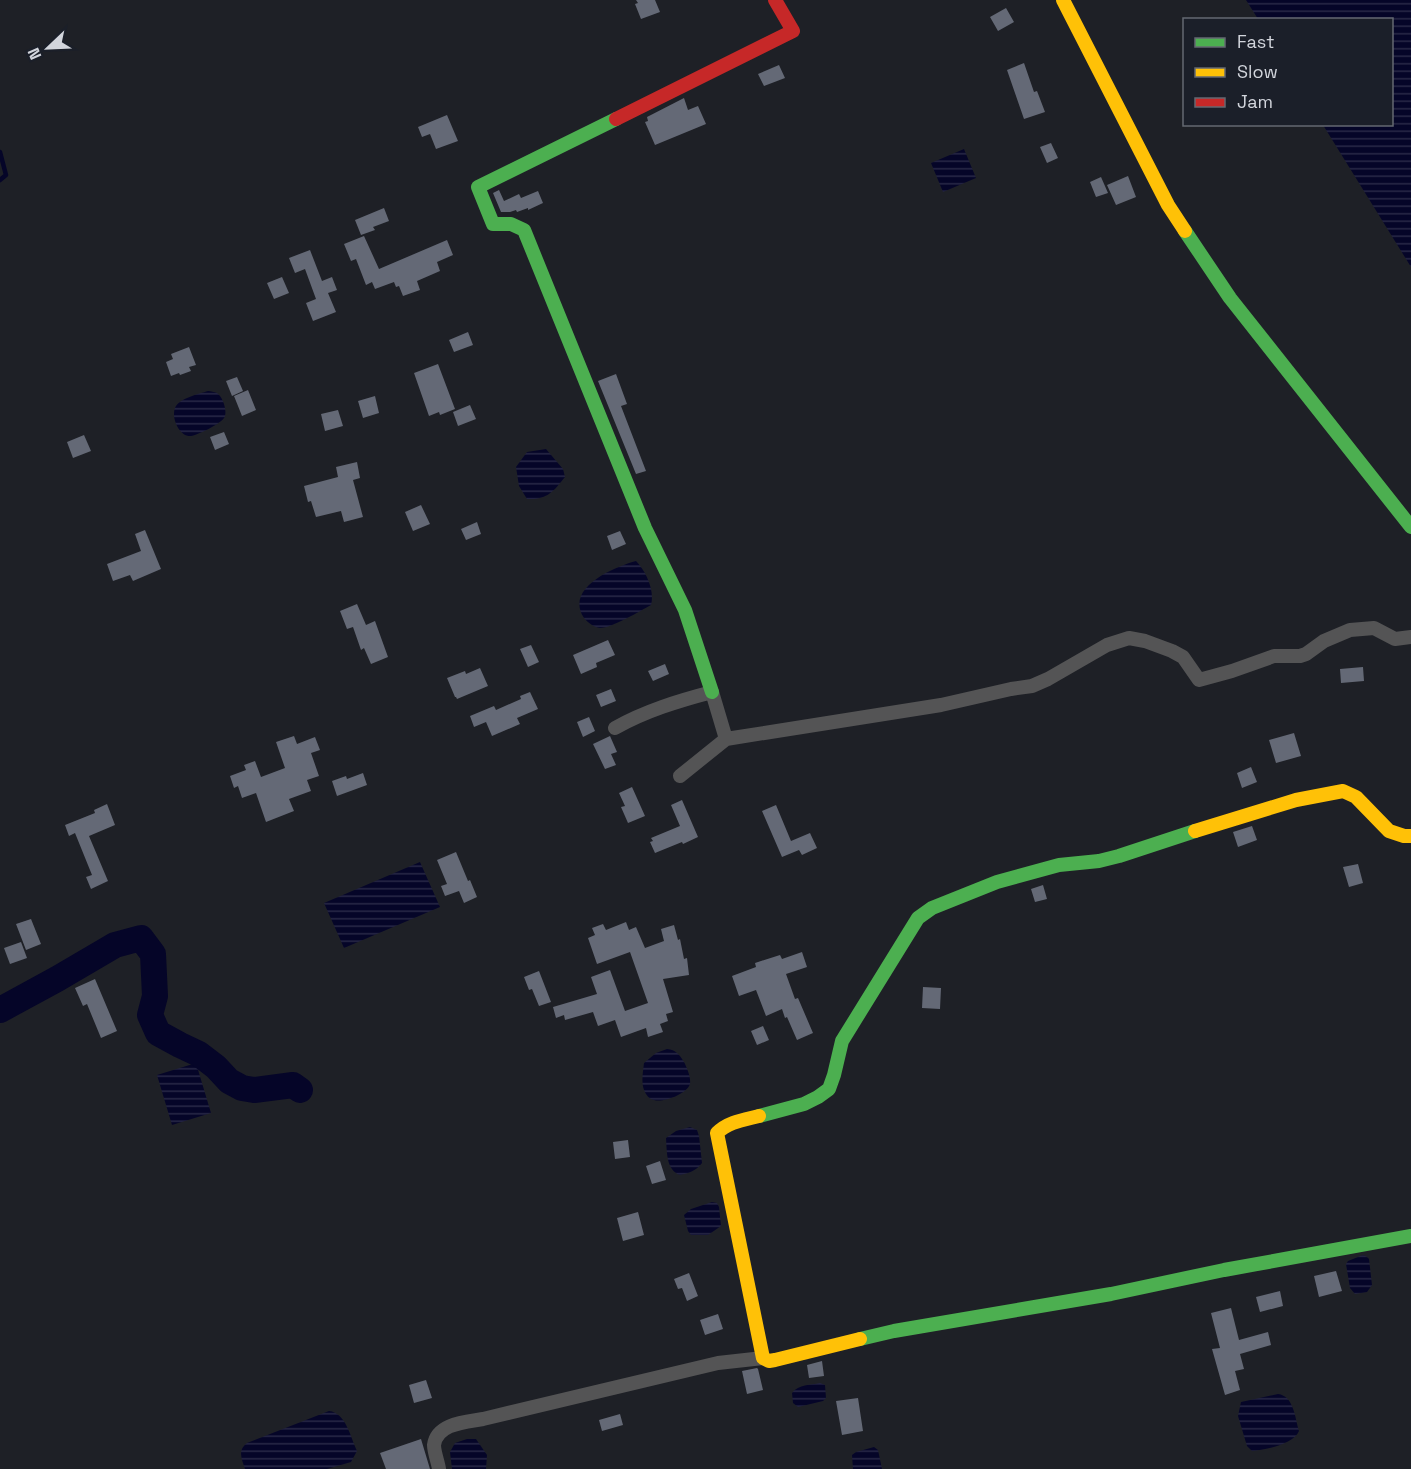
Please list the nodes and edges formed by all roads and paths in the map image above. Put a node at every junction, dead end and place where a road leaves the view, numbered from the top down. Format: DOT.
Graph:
graph roads {
  1 [pos="775,0"];
  2 [pos="1063,0"];
  3 [pos="1411,526"];
  4 [pos="1411,637"];
  5 [pos="712,692"];
  6 [pos="615,728"];
  7 [pos="726,739"];
  8 [pos="680,776"];
  9 [pos="1411,836"];
  10 [pos="1411,1236"];
  11 [pos="764,1358"];
  12 [pos="439,1469"];
  1 -- 5 [label="street"];
  2 -- 3 [label="street"];
  4 -- 7 [label="street"];
  5 -- 6 [label="street"];
  5 -- 7 [label="street"];
  7 -- 8 [label="street"];
  9 -- 11 [label="street"];
  10 -- 11 [label="street"];
  11 -- 12 [label="street"];
}
